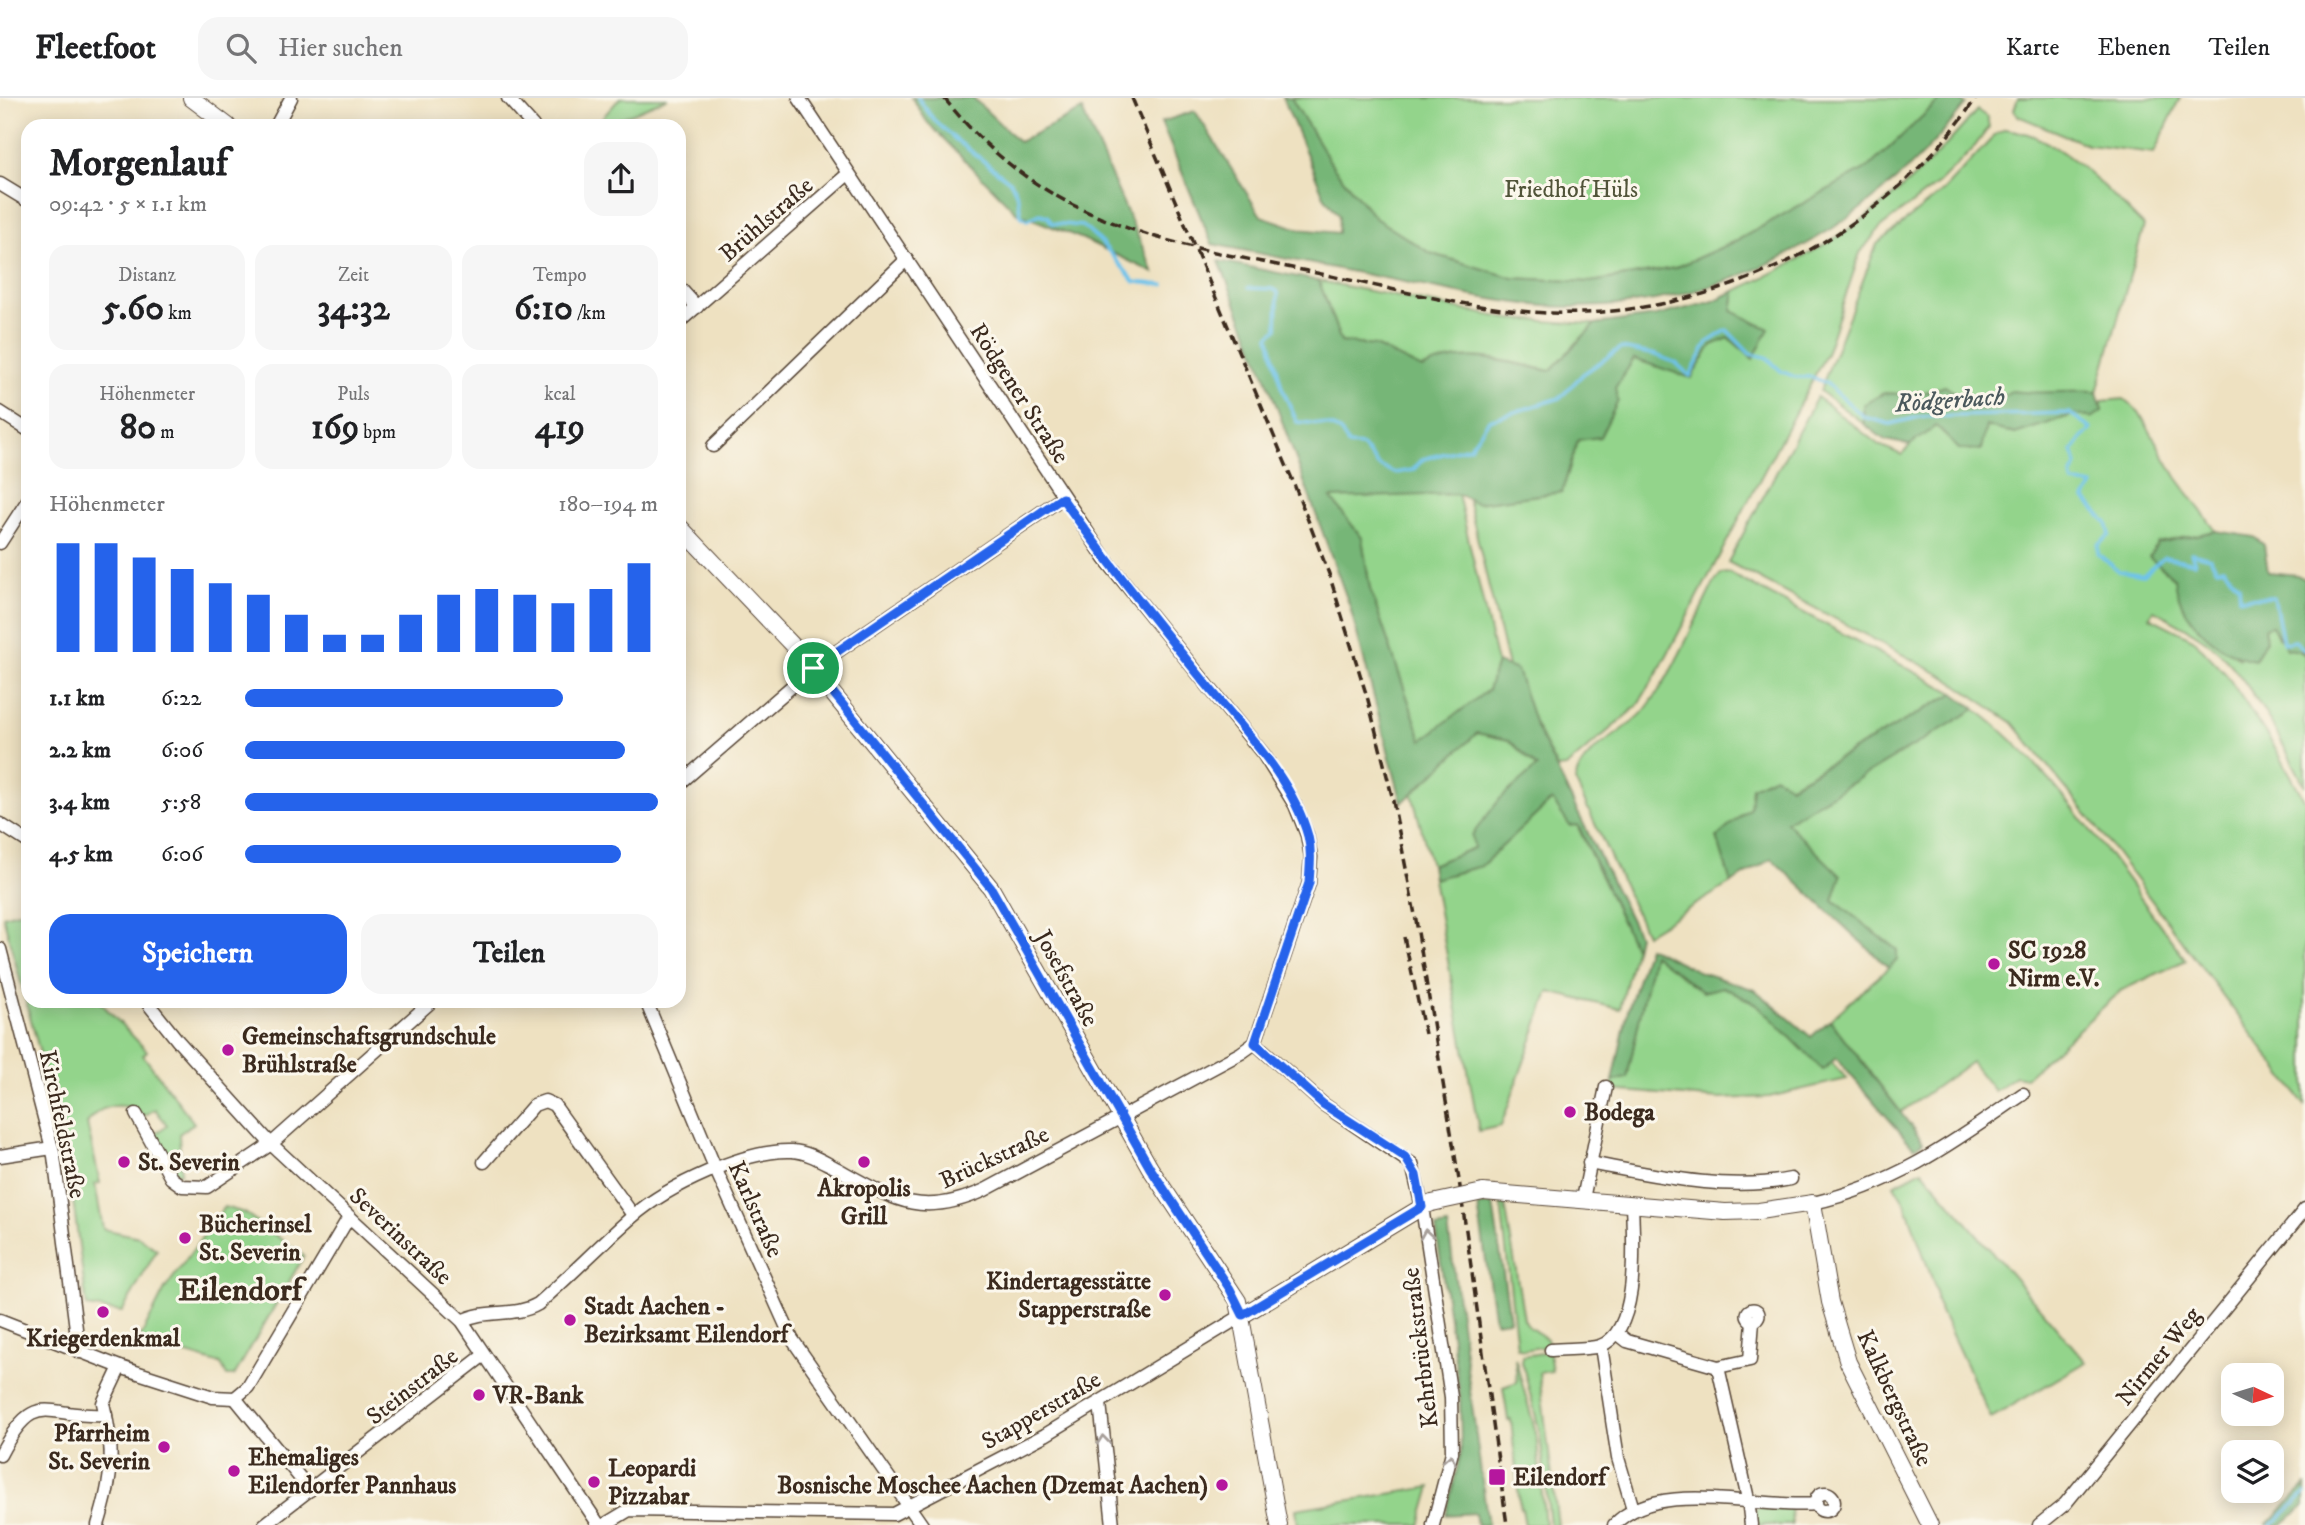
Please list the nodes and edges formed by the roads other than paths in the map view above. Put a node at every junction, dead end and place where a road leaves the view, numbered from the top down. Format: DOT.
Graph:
graph roads {
  1 [pos="191,98"];
  2 [pos="291,98"];
  3 [pos="508,98"];
  4 [pos="799,98"];
  5 [pos="219,119"];
  6 [pos="280,119"];
  7 [pos="527,119"];
  8 [pos="848,174"];
  9 [pos="0,184"];
  10 [pos="21,197"];
  11 [pos="908,259"];
  12 [pos="686,295"];
  13 [pos="697,307"];
  14 [pos="686,316"];
  15 [pos="0,412"];
  16 [pos="21,425"];
  17 [pos="713,446"];
  18 [pos="1062,498"];
  19 [pos="21,511"];
  20 [pos="686,533"];
  21 [pos="0,543"];
  22 [pos="813,668"];
  23 [pos="686,778"];
  24 [pos="0,824"];
  25 [pos="21,838"];
  26 [pos="0,949"];
  27 [pos="152,1008"];
  28 [pos="424,1008"];
  29 [pos="649,1008"];
  30 [pos="1255,1043"];
  31 [pos="1606,1087"];
  32 [pos="2023,1094"];
  33 [pos="136,1114"];
  34 [pos="1121,1119"];
  35 [pos="271,1144"];
  36 [pos="52,1148"];
  37 [pos="0,1156"];
  38 [pos="484,1162"];
  39 [pos="1589,1163"];
  40 [pos="716,1170"];
  41 [pos="1791,1180"];
  42 [pos="1583,1199"];
  43 [pos="1813,1203"];
  44 [pos="1632,1204"];
  45 [pos="1427,1205"];
  46 [pos="2305,1209"];
  47 [pos="633,1215"];
  48 [pos="349,1217"];
  49 [pos="1243,1315"];
  50 [pos="0,1320"];
  51 [pos="462,1321"];
  52 [pos="1753,1321"];
  53 [pos="1617,1333"];
  54 [pos="1601,1346"];
  55 [pos="1551,1350"];
  56 [pos="79,1352"];
  57 [pos="484,1355"];
  58 [pos="120,1367"];
  59 [pos="1718,1367"];
  60 [pos="235,1398"];
  61 [pos="1100,1404"];
  62 [pos="106,1415"];
  63 [pos="0,1455"];
  64 [pos="310,1490"];
  65 [pos="1748,1499"];
  66 [pos="1816,1504"];
  67 [pos="910,1508"];
  68 [pos="1633,1509"];
  69 [pos="98,1525"];
  70 [pos="264,1525"];
  71 [pos="601,1525"];
  72 [pos="922,1525"];
  73 [pos="1112,1525"];
  74 [pos="1279,1525"];
  75 [pos="1433,1525"];
  76 [pos="1614,1525"];
  77 [pos="1751,1525"];
  78 [pos="1930,1525"];
  79 [pos="2039,1525"];
  1 -- 5 [label="street"];
  2 -- 6 [label="street"];
  3 -- 7 [label="street"];
  4 -- 8 [label="street, Rödgener Straße"];
  8 -- 11 [label="street, Rödgener Straße"];
  8 -- 13 [label="street, Brühlstraße"];
  9 -- 10 [label="street"];
  11 -- 17 [label="street"];
  11 -- 18 [label="street, Rödgener Straße"];
  12 -- 13 [label="street"];
  13 -- 14 [label="street, Brühlstraße"];
  15 -- 16 [label="street"];
  18 -- 22 [label="street"];
  18 -- 30 [label="street, Rödgener Straße"];
  19 -- 21 [label="street"];
  20 -- 22 [label="street, Josefstraße"];
  22 -- 23 [label="street"];
  22 -- 34 [label="street, Josefstraße"];
  24 -- 25 [label="street"];
  26 -- 36 [label="street, Kirchfeldstraße"];
  27 -- 35 [label="street, Severinstraße"];
  28 -- 35 [label="street"];
  29 -- 40 [label="street, Karlstraße"];
  30 -- 34 [label="street, Brückstraße"];
  30 -- 45 [label="street"];
  31 -- 39 [label="street"];
  32 -- 43 [label="street"];
  33 -- 35 [label="street"];
  34 -- 40 [label="street, Brückstraße"];
  34 -- 49 [label="street, Josefstraße"];
  35 -- 48 [label="street, Severinstraße"];
  36 -- 37 [label="street"];
  36 -- 56 [label="street, Kirchfeldstraße"];
  38 -- 47 [label="street"];
  39 -- 41 [label="street"];
  39 -- 42 [label="street"];
  40 -- 47 [label="street, Brückstraße"];
  40 -- 67 [label="street, Karlstraße"];
  42 -- 44 [label="street, Stapperstraße"];
  42 -- 45 [label="street, Stapperstraße, bridge"];
  43 -- 44 [label="street, Stapperstraße"];
  43 -- 78 [label="street, Kalkbergstraße"];
  44 -- 53 [label="street"];
  45 -- 49 [label="street, Stapperstraße"];
  75 -- 45 [label="street, Kehrbrückstraße, one-way"];
  46 -- 79 [label="street, Nirmer Weg"];
  47 -- 51 [label="street, Brückstraße"];
  48 -- 51 [label="street, Severinstraße"];
  48 -- 60 [label="street"];
  49 -- 61 [label="street, Stapperstraße"];
  49 -- 74 [label="street, Josefstraße"];
  50 -- 56 [label="street"];
  51 -- 57 [label="street, Severinstraße"];
  52 -- 59 [label="street"];
  53 -- 54 [label="street"];
  53 -- 59 [label="street"];
  54 -- 55 [label="street"];
  54 -- 68 [label="street"];
  56 -- 58 [label="street"];
  57 -- 64 [label="street, Steinstraße"];
  57 -- 71 [label="street, Severinstraße"];
  58 -- 60 [label="street"];
  58 -- 62 [label="street"];
  59 -- 65 [label="street"];
  60 -- 64 [label="street"];
  61 -- 67 [label="street, Stapperstraße"];
  73 -- 61 [label="street, one-way"];
  62 -- 63 [label="street"];
  62 -- 69 [label="street"];
  64 -- 70 [label="street, Steinstraße"];
  65 -- 66 [label="street"];
  65 -- 68 [label="street"];
  65 -- 77 [label="street"];
  67 -- 71 [label="street, Stapperstraße"];
  67 -- 72 [label="street, Karlstraße"];
  68 -- 76 [label="street"];
}
